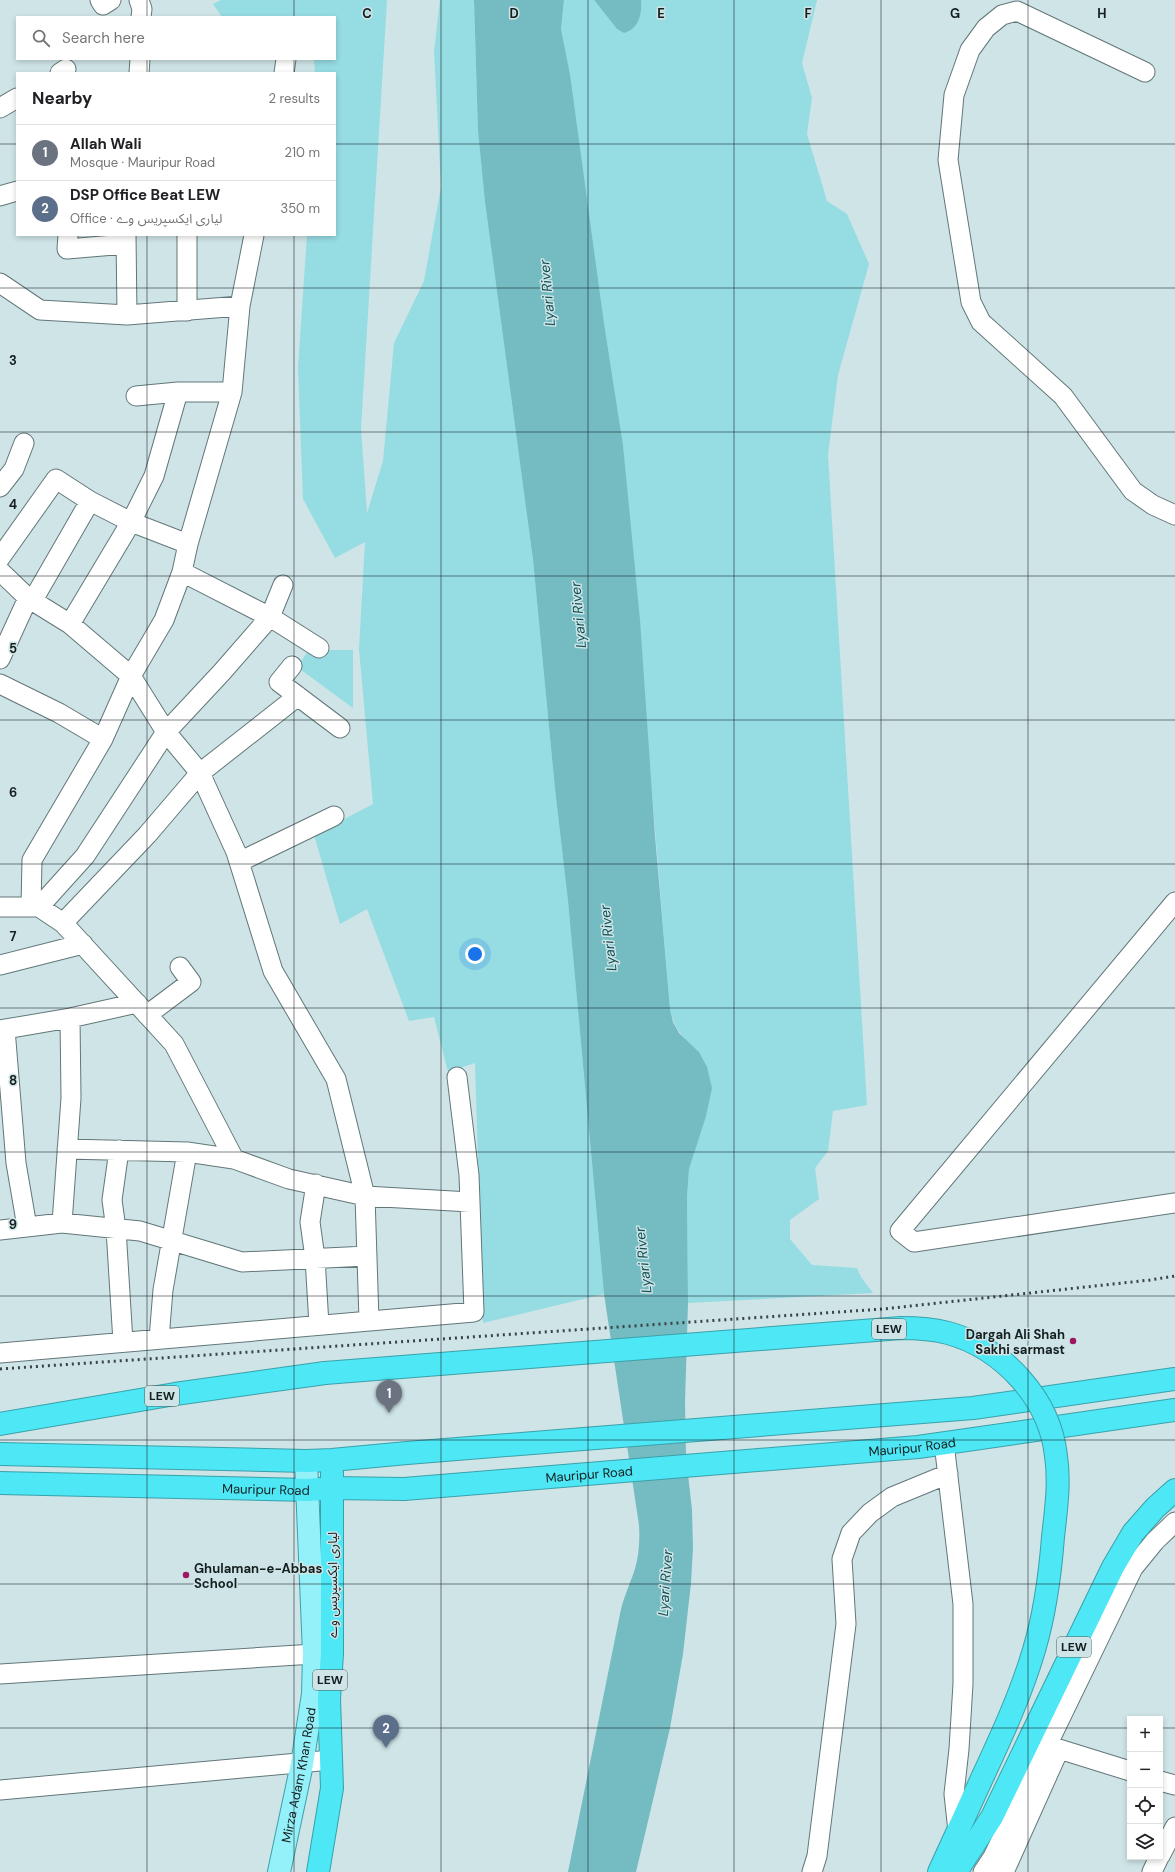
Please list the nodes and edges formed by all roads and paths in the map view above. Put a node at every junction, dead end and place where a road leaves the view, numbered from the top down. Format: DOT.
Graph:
graph roads {
  1 [pos="100,0"];
  2 [pos="110,0"];
  3 [pos="139,0"];
  4 [pos="142,16"];
  5 [pos="140,60"];
  6 [pos="286,60"];
  7 [pos="139,72"];
  8 [pos="284,72"];
  9 [pos="1145,72"];
  10 [pos="16,99"];
  11 [pos="0,108"];
  12 [pos="16,191"];
  13 [pos="0,196"];
  14 [pos="68,236"];
  15 [pos="187,236"];
  16 [pos="254,236"];
  17 [pos="126,239"];
  18 [pos="0,283"];
  19 [pos="240,306"];
  20 [pos="187,311"];
  21 [pos="127,316"];
  22 [pos="178,392"];
  23 [pos="232,392"];
  24 [pos="136,396"];
  25 [pos="24,443"];
  26 [pos="0,487"];
  27 [pos="90,502"];
  28 [pos="1175,516"];
  29 [pos="131,522"];
  30 [pos="188,544"];
  31 [pos="0,558"];
  32 [pos="0,571"];
  33 [pos="182,572"];
  34 [pos="283,585"];
  35 [pos="30,599"];
  36 [pos="270,617"];
  37 [pos="70,624"];
  38 [pos="319,648"];
  39 [pos="0,660"];
  40 [pos="292,666"];
  41 [pos="131,676"];
  42 [pos="0,684"];
  43 [pos="298,696"];
  44 [pos="340,728"];
  45 [pos="166,732"];
  46 [pos="103,740"];
  47 [pos="200,773"];
  48 [pos="334,816"];
  49 [pos="239,862"];
  50 [pos="1175,902"];
  51 [pos="0,907"];
  52 [pos="35,907"];
  53 [pos="63,923"];
  54 [pos="83,944"];
  55 [pos="0,965"];
  56 [pos="180,967"];
  57 [pos="142,1009"];
  58 [pos="70,1018"];
  59 [pos="2,1029"];
  60 [pos="457,1077"];
  61 [pos="67,1149"];
  62 [pos="119,1150"];
  63 [pos="187,1152"];
  64 [pos="234,1159"];
  65 [pos="316,1184"];
  66 [pos="365,1196"];
  67 [pos="470,1202"];
  68 [pos="1175,1203"];
  69 [pos="62,1223"];
  70 [pos="27,1227"];
  71 [pos="116,1229"];
  72 [pos="0,1230"];
  73 [pos="172,1241"];
  74 [pos="366,1256"];
  75 [pos="315,1258"];
  76 [pos="369,1320"];
  77 [pos="319,1324"];
  78 [pos="159,1339"];
  79 [pos="123,1342"];
  80 [pos="0,1353"];
  81 [pos="1175,1379"];
  82 [pos="1175,1410"];
  83 [pos="0,1424"];
  84 [pos="944,1444"];
  85 [pos="0,1454"];
  86 [pos="332,1460"];
  87 [pos="306,1461"];
  88 [pos="948,1474"];
  89 [pos="0,1483"];
  90 [pos="332,1488"];
  91 [pos="308,1490"];
  92 [pos="1175,1490"];
  93 [pos="1175,1522"];
  94 [pos="314,1654"];
  95 [pos="0,1674"];
  96 [pos="1054,1747"];
  97 [pos="331,1760"];
  98 [pos="302,1764"];
  99 [pos="1127,1770"];
  100 [pos="1163,1782"];
  101 [pos="1175,1785"];
  102 [pos="0,1790"];
  103 [pos="1175,1827"];
  104 [pos="958,1831"];
  105 [pos="1163,1850"];
  106 [pos="1158,1860"];
  107 [pos="280,1872"];
  108 [pos="318,1872"];
  109 [pos="812,1872"];
  110 [pos="939,1872"];
  111 [pos="956,1872"];
  112 [pos="983,1872"];
  113 [pos="1004,1872"];
  114 [pos="1152,1872"];
  1 -- 2 [label="street"];
  3 -- 4 [label="street"];
  5 -- 7 [label="street"];
  6 -- 8 [label="street"];
  9 -- 28 [label="street"];
  10 -- 11 [label="street"];
  12 -- 13 [label="street"];
  14 -- 17 [label="street"];
  15 -- 20 [label="street"];
  16 -- 19 [label="street"];
  17 -- 21 [label="street"];
  18 -- 21 [label="street"];
  19 -- 20 [label="street"];
  19 -- 23 [label="street"];
  20 -- 21 [label="street"];
  22 -- 23 [label="street"];
  22 -- 24 [label="street"];
  22 -- 29 [label="street"];
  23 -- 30 [label="street"];
  25 -- 26 [label="street"];
  27 -- 29 [label="street"];
  27 -- 31 [label="street"];
  27 -- 35 [label="street"];
  29 -- 30 [label="street"];
  29 -- 37 [label="street"];
  30 -- 33 [label="street"];
  32 -- 35 [label="street"];
  33 -- 36 [label="street"];
  33 -- 41 [label="street"];
  34 -- 36 [label="street"];
  35 -- 37 [label="street"];
  35 -- 39 [label="street"];
  36 -- 38 [label="street"];
  36 -- 45 [label="street"];
  37 -- 41 [label="street"];
  40 -- 43 [label="street"];
  41 -- 45 [label="street"];
  41 -- 46 [label="street"];
  42 -- 46 [label="street"];
  43 -- 44 [label="street"];
  43 -- 47 [label="street"];
  45 -- 47 [label="street"];
  45 -- 52 [label="street"];
  46 -- 52 [label="street"];
  47 -- 49 [label="street"];
  47 -- 53 [label="street"];
  48 -- 49 [label="street"];
  49 -- 66 [label="street"];
  50 -- 68 [label="street"];
  51 -- 52 [label="street"];
  52 -- 53 [label="street"];
  53 -- 54 [label="street"];
  54 -- 55 [label="street"];
  54 -- 57 [label="street"];
  56 -- 57 [label="street"];
  57 -- 58 [label="street"];
  57 -- 64 [label="street"];
  58 -- 59 [label="street"];
  58 -- 61 [label="street"];
  59 -- 70 [label="street"];
  60 -- 67 [label="street"];
  61 -- 62 [label="street"];
  61 -- 69 [label="street"];
  62 -- 63 [label="street"];
  62 -- 71 [label="street"];
  63 -- 64 [label="street"];
  63 -- 73 [label="street"];
  64 -- 65 [label="street"];
  65 -- 66 [label="street"];
  65 -- 75 [label="street"];
  66 -- 67 [label="street"];
  66 -- 74 [label="street"];
  67 -- 76 [label="street"];
  69 -- 70 [label="street"];
  69 -- 71 [label="street"];
  70 -- 72 [label="street"];
  71 -- 73 [label="street"];
  71 -- 79 [label="street"];
  73 -- 75 [label="street"];
  73 -- 78 [label="street"];
  74 -- 75 [label="street"];
  74 -- 76 [label="street"];
  75 -- 77 [label="street"];
  76 -- 77 [label="street"];
  77 -- 78 [label="street"];
  78 -- 79 [label="street"];
  79 -- 80 [label="street"];
  81 -- 86 [label="highway"];
  82 -- 84 [label="highway, Mauripur Road"];
  83 -- 104 [label="highway, LEW, bridge"];
  84 -- 88 [label="street"];
  84 -- 90 [label="highway, Mauripur Road"];
  85 -- 87 [label="highway"];
  86 -- 87 [label="highway"];
  86 -- 90 [label="highway, لیاری ایکسپریس وے"];
  87 -- 91 [label="main road, Mirza Adam Khan Road"];
  88 -- 104 [label="street"];
  88 -- 109 [label="street"];
  89 -- 91 [label="highway, Mauripur Road"];
  90 -- 91 [label="highway, Mauripur Road"];
  90 -- 97 [label="highway, لیاری ایکسپریس وے / LEW"];
  91 -- 94 [label="main road, Mirza Adam Khan Road"];
  92 -- 111 [label="highway, LEW"];
  93 -- 96 [label="street"];
  94 -- 95 [label="street"];
  94 -- 98 [label="main road, Mirza Adam Khan Road"];
  96 -- 99 [label="street"];
  96 -- 112 [label="street"];
  96 -- 113 [label="street"];
  97 -- 98 [label="street"];
  97 -- 108 [label="highway, لیاری ایکسپریس وے / LEW"];
  98 -- 102 [label="street"];
  98 -- 107 [label="main road, Mirza Adam Khan Road"];
  100 -- 101 [label="street"];
  103 -- 105 [label="street"];
  104 -- 110 [label="highway, LEW"];
  106 -- 114 [label="street"];
}
